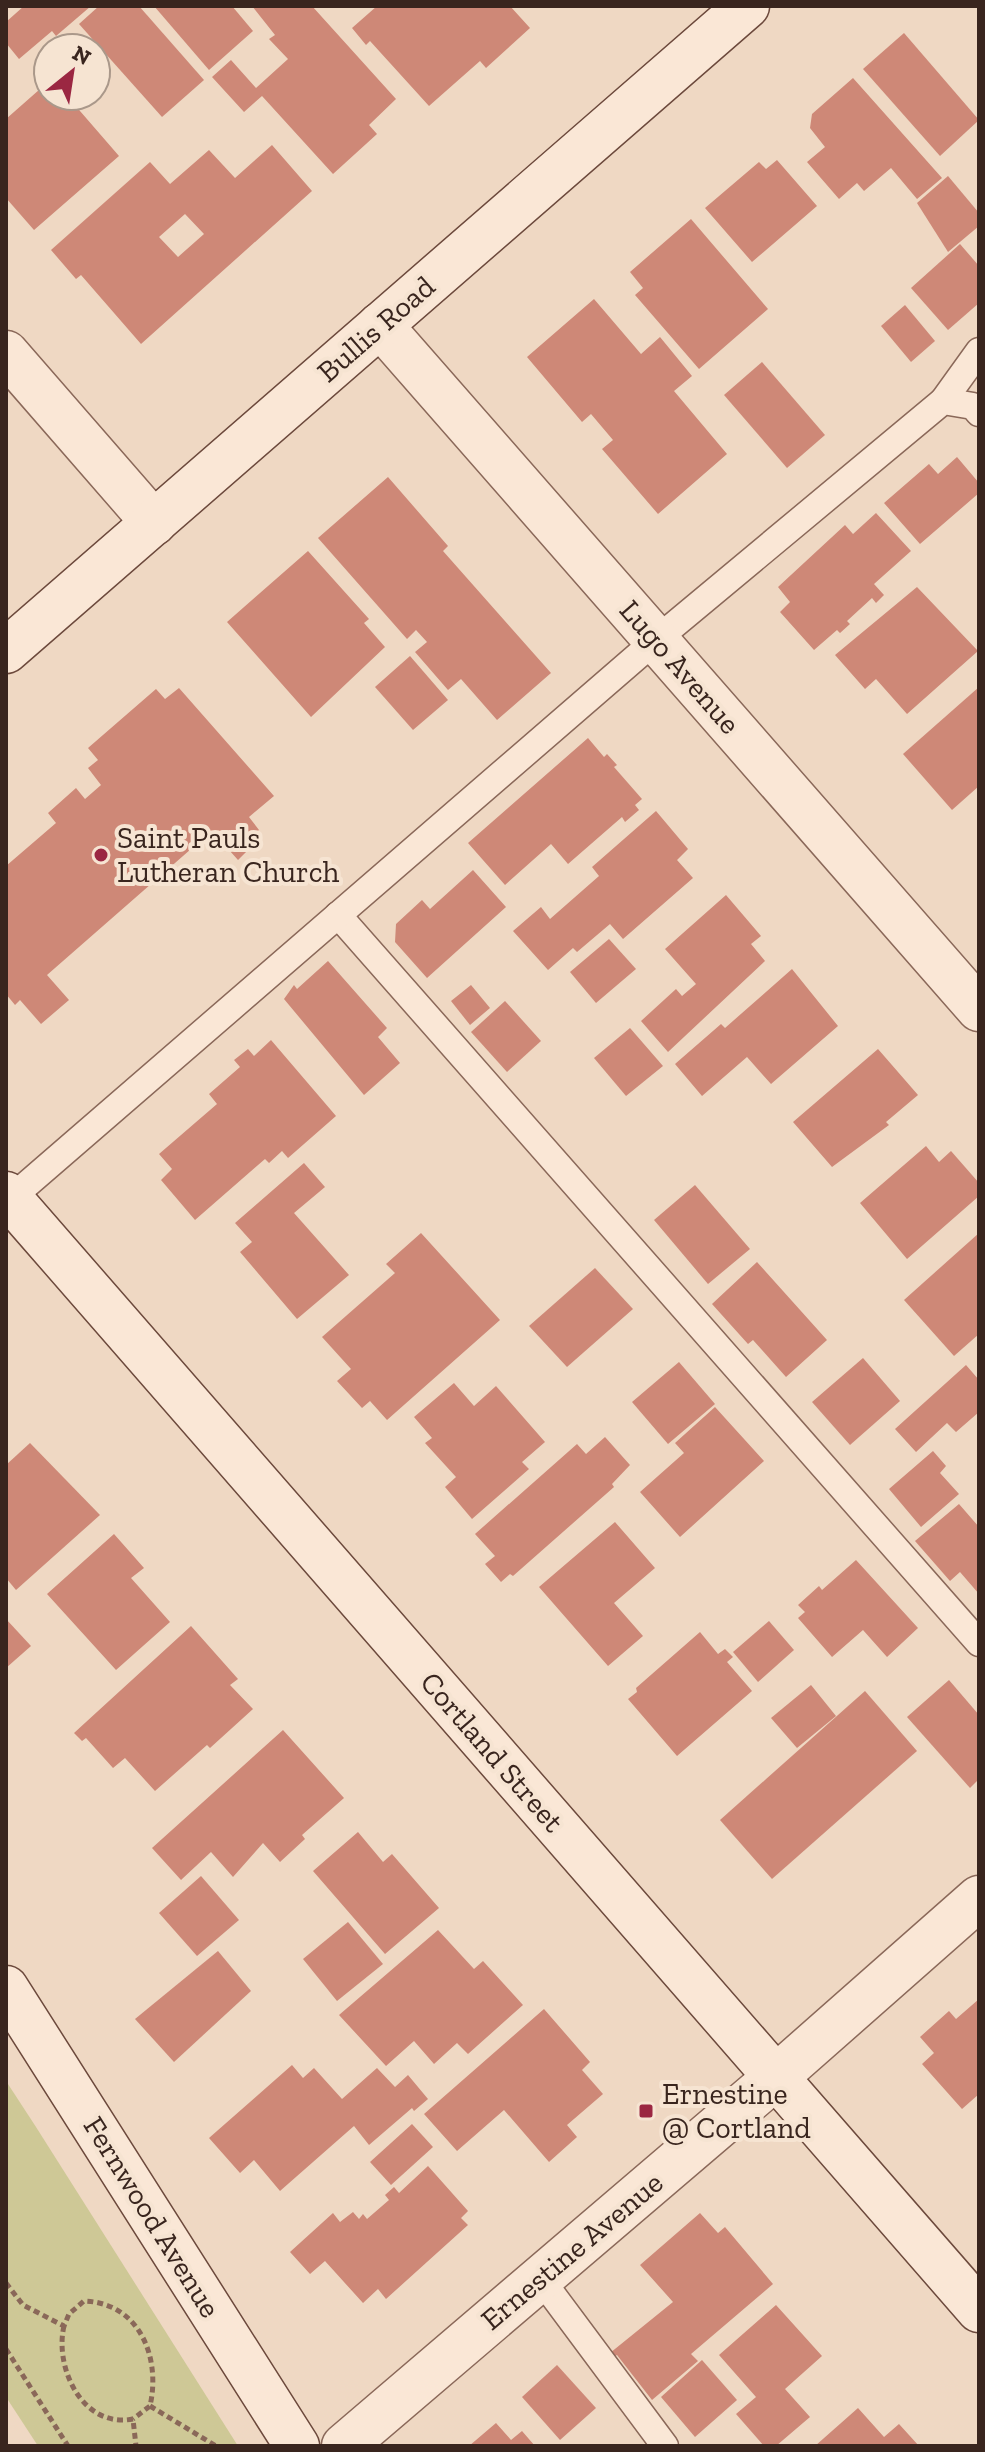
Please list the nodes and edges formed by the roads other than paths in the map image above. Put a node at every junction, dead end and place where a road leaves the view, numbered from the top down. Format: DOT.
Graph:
graph roads {
  1 [pos="747,6"];
  2 [pos="380,325"];
  3 [pos="979,351"];
  4 [pos="6,353"];
  5 [pos="943,401"];
  6 [pos="979,413"];
  7 [pos="154,523"];
  8 [pos="656,640"];
  9 [pos="6,651"];
  10 [pos="338,915"];
  11 [pos="979,1009"];
  12 [pos="8,1196"];
  13 [pos="979,1643"];
  14 [pos="979,1898"];
  15 [pos="6,1988"];
  16 [pos="776,2077"];
  17 [pos="540,2278"];
  18 [pos="979,2310"];
  19 [pos="297,2446"];
  20 [pos="344,2446"];
  21 [pos="665,2446"];
  1 -- 2 [label="street, Bullis Road"];
  2 -- 7 [label="street, Bullis Road"];
  2 -- 8 [label="street, Lugo Avenue"];
  3 -- 5 [label="lane"];
  4 -- 7 [label="street"];
  5 -- 6 [label="lane"];
  5 -- 8 [label="lane"];
  7 -- 9 [label="street, Bullis Road"];
  8 -- 10 [label="lane"];
  8 -- 11 [label="street, Lugo Avenue"];
  10 -- 12 [label="lane"];
  10 -- 13 [label="lane"];
  12 -- 16 [label="street, Cortland Street"];
  14 -- 16 [label="street, Ernestine Avenue"];
  15 -- 19 [label="street, Fernwood Avenue"];
  16 -- 17 [label="street, Ernestine Avenue"];
  16 -- 18 [label="street, Cortland Street"];
  17 -- 20 [label="street, Ernestine Avenue"];
  17 -- 21 [label="lane"];
}
